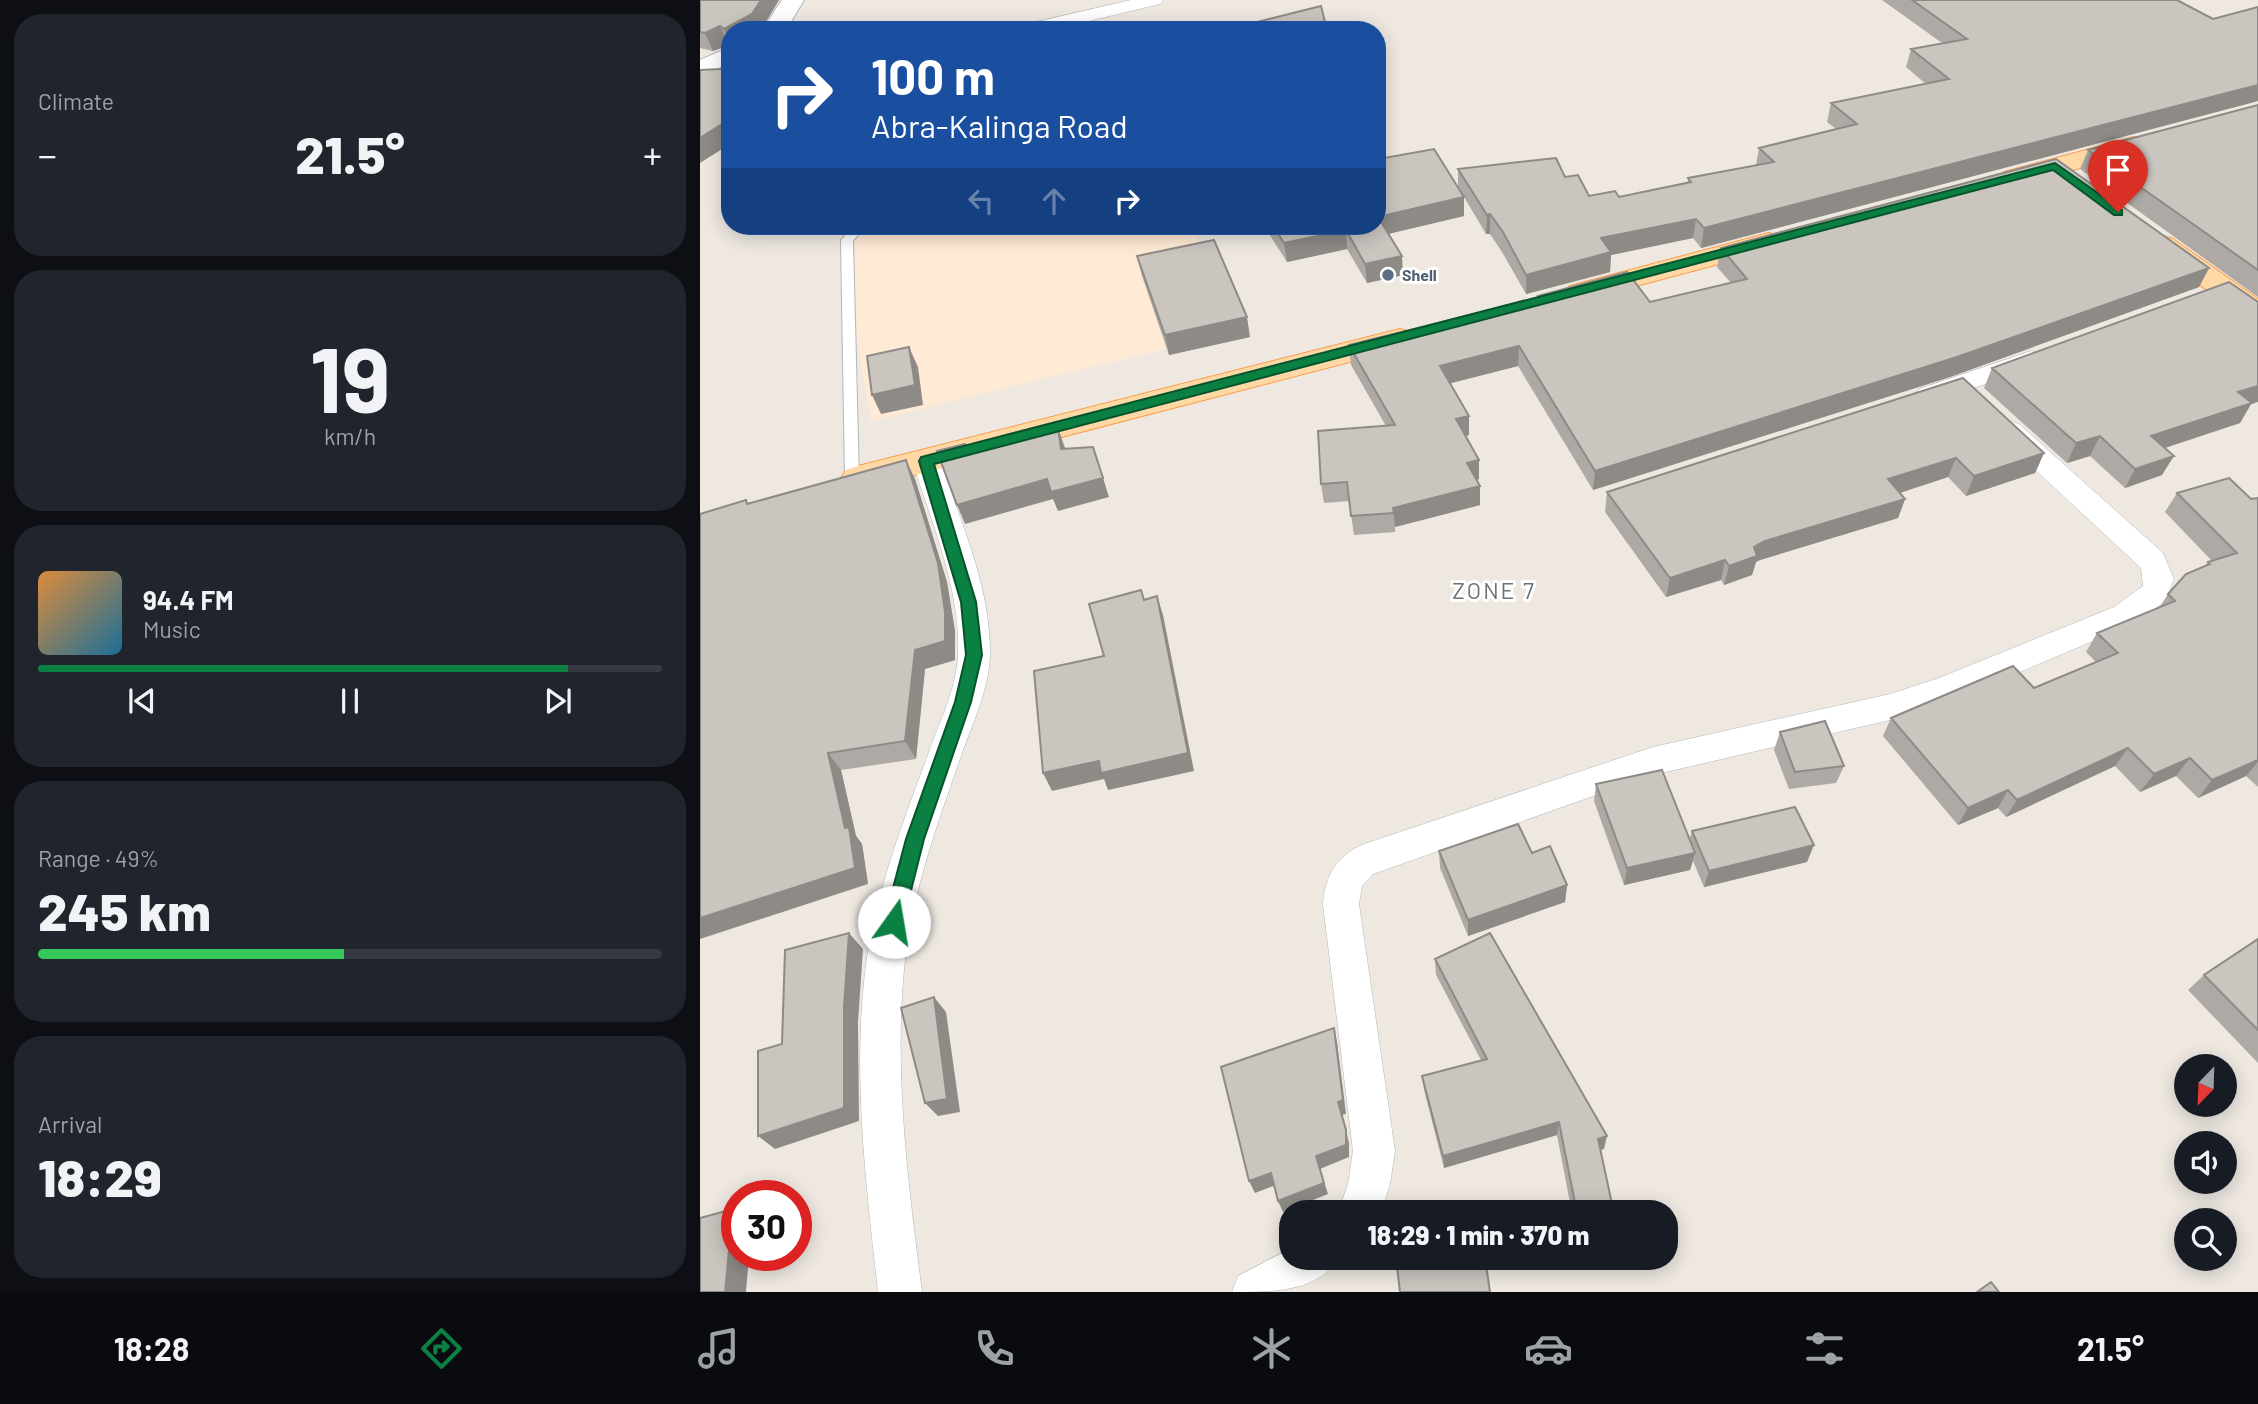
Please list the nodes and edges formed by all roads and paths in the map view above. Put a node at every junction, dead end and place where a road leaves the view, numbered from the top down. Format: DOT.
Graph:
graph roads {
  1 [pos="793,0"];
  2 [pos="1154,0"];
  3 [pos="781,21"];
  4 [pos="1064,21"];
  5 [pos="721,63"];
  6 [pos="707,76"];
  7 [pos="2157,139"];
  8 [pos="1989,184"];
  9 [pos="2145,231"];
  10 [pos="852,235"];
  11 [pos="1790,237"];
  12 [pos="1551,300"];
  13 [pos="2258,313"];
  14 [pos="1431,331"];
  15 [pos="2060,348"];
  16 [pos="1976,400"];
  17 [pos="1907,402"];
  18 [pos="926,461"];
  19 [pos="839,483"];
  20 [pos="1364,1200"];
  21 [pos="1298,1270"];
  22 [pos="900,1292"];
  23 [pos="1254,1292"];
  1 -- 3 [label="street"];
  2 -- 4 [label="street"];
  5 -- 6 [label="street"];
  7 -- 8 [label="main road"];
  9 -- 13 [label="main road"];
  10 -- 19 [label="lane"];
  11 -- 12 [label="main road"];
  14 -- 18 [label="main road"];
  15 -- 16 [label="street"];
  16 -- 17 [label="street"];
  16 -- 20 [label="street"];
  18 -- 19 [label="main road"];
  18 -- 22 [label="street"];
  21 -- 23 [label="street"];
}
